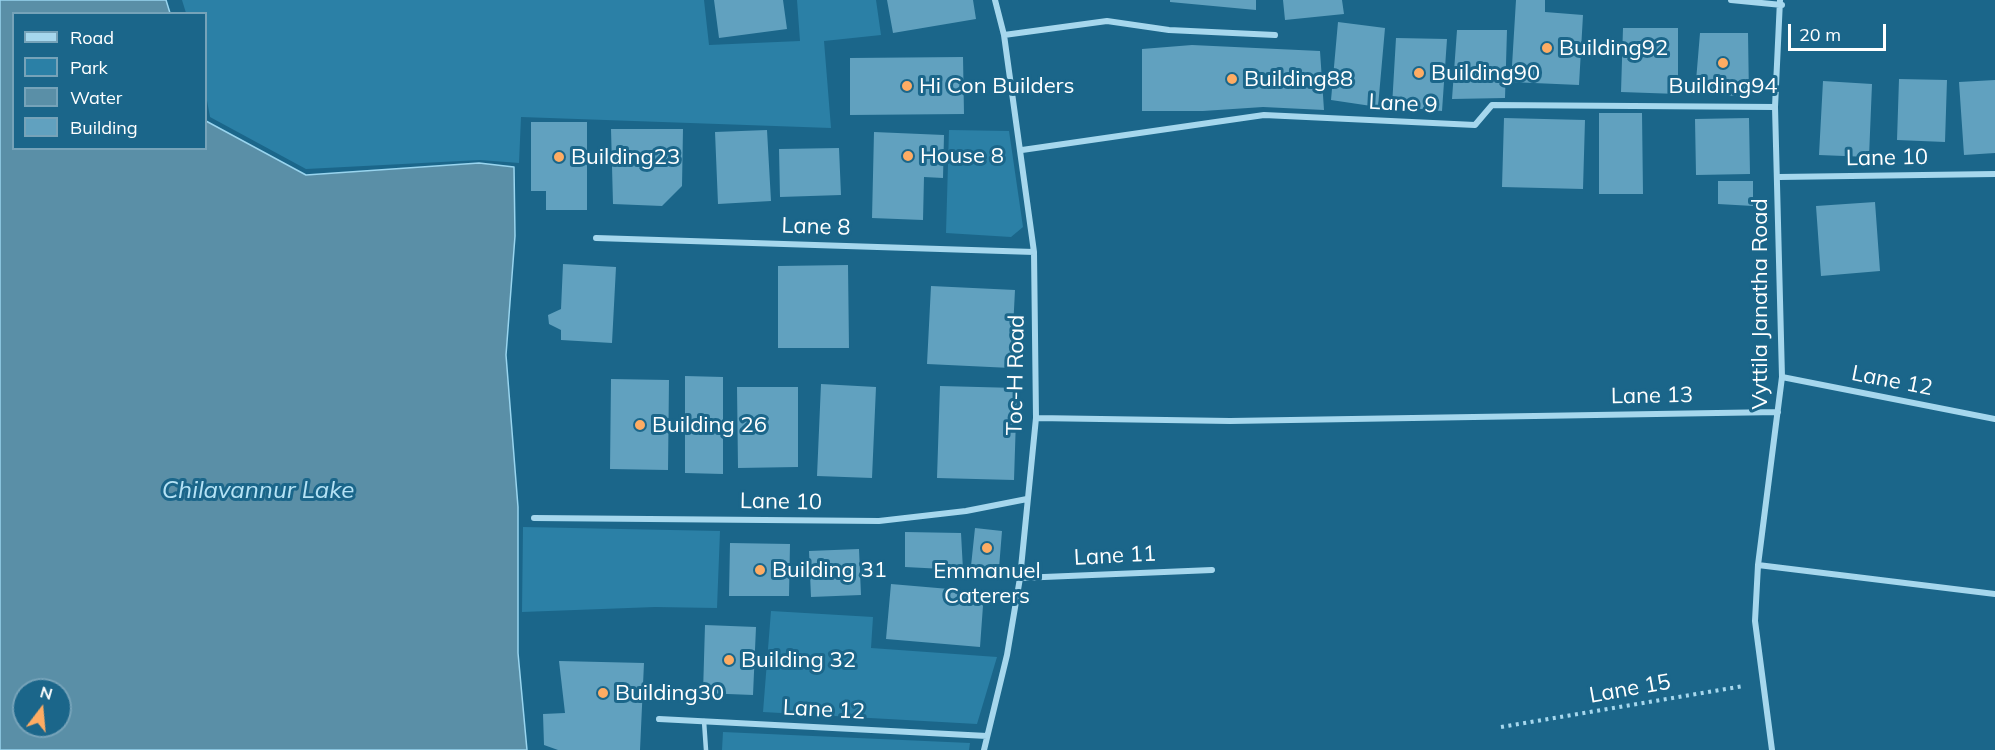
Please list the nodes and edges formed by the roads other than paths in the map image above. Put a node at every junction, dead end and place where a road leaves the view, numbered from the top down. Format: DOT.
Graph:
graph roads {
  1 [pos="994,0"];
  2 [pos="1731,0"];
  3 [pos="1781,3"];
  4 [pos="1004,35"];
  5 [pos="1275,35"];
  6 [pos="1775,107"];
  7 [pos="1022,150"];
  8 [pos="1995,174"];
  9 [pos="1779,177"];
  10 [pos="596,238"];
  11 [pos="1034,252"];
  12 [pos="1782,377"];
  13 [pos="1778,412"];
  14 [pos="1036,418"];
  15 [pos="1995,419"];
  16 [pos="1027,499"];
  17 [pos="534,518"];
  18 [pos="1758,565"];
  19 [pos="1212,570"];
  20 [pos="1020,578"];
  21 [pos="1995,594"];
  22 [pos="659,719"];
  23 [pos="704,721"];
  24 [pos="987,736"];
  25 [pos="706,750"];
  26 [pos="984,750"];
  27 [pos="1772,750"];
  1 -- 4 [label="street, Toc-H Road"];
  2 -- 3 [label="street"];
  3 -- 6 [label="street, Vyttila Janatha Road"];
  4 -- 5 [label="street"];
  4 -- 7 [label="street, Toc-H Road"];
  6 -- 7 [label="street, Lane 9"];
  6 -- 9 [label="street, Vyttila Janatha Road"];
  7 -- 11 [label="street, Toc-H Road"];
  8 -- 9 [label="street, Lane 10"];
  9 -- 12 [label="street, Vyttila Janatha Road"];
  10 -- 11 [label="street, Lane 8"];
  11 -- 14 [label="street, Toc-H Road"];
  12 -- 13 [label="street, Vyttila Janatha Road"];
  12 -- 15 [label="street, Lane 12"];
  13 -- 14 [label="street, Lane 13"];
  13 -- 18 [label="street, Vyttila Janatha Road"];
  14 -- 16 [label="street, Toc-H Road"];
  16 -- 17 [label="street, Lane 10"];
  16 -- 20 [label="street, Toc-H Road"];
  18 -- 21 [label="street"];
  18 -- 27 [label="street, Vyttila Janatha Road"];
  19 -- 20 [label="street, Lane 11"];
  20 -- 24 [label="street, Toc-H Road"];
  22 -- 23 [label="street, Lane 12"];
  23 -- 24 [label="street, Lane 12"];
  23 -- 25 [label="lane"];
  24 -- 26 [label="street, Toc-H Road"];
}
